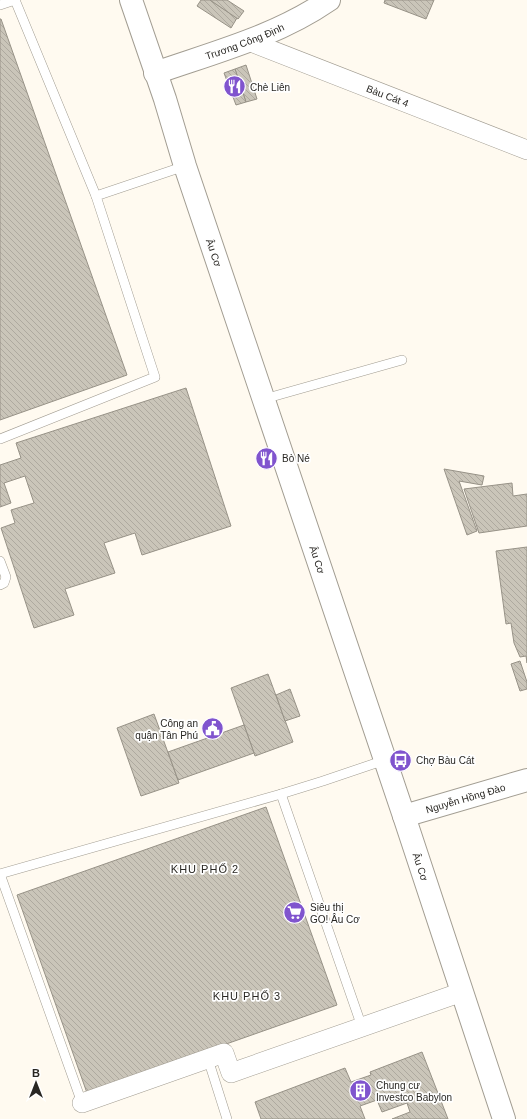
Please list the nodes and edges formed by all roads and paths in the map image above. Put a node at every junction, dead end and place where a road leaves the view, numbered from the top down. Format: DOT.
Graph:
graph roads {
  1 [pos="15,0"];
  2 [pos="131,0"];
  3 [pos="330,0"];
  4 [pos="0,5"];
  5 [pos="248,41"];
  6 [pos="156,72"];
  7 [pos="527,150"];
  8 [pos="185,166"];
  9 [pos="96,196"];
  10 [pos="402,360"];
  11 [pos="264,399"];
  12 [pos="0,439"];
  13 [pos="0,561"];
  14 [pos="0,585"];
  15 [pos="385,760"];
  16 [pos="527,780"];
  17 [pos="281,794"];
  18 [pos="404,816"];
  19 [pos="462,992"];
  20 [pos="362,1027"];
  21 [pos="208,1059"];
  22 [pos="82,1103"];
  23 [pos="227,1119"];
  24 [pos="504,1119"];
  1 -- 4 [label="lane"];
  1 -- 9 [label="lane"];
  2 -- 6 [label="main road, Âu Cơ"];
  3 -- 5 [label="main road, Trương Công Định"];
  5 -- 6 [label="main road, Trương Công Định"];
  5 -- 7 [label="street, Bàu Cát 4"];
  6 -- 8 [label="main road, Âu Cơ"];
  8 -- 9 [label="lane"];
  8 -- 11 [label="main road, Âu Cơ"];
  9 -- 12 [label="lane"];
  10 -- 11 [label="lane"];
  11 -- 15 [label="main road, Âu Cơ"];
  13 -- 14 [label="lane"];
  15 -- 17 [label="lane"];
  15 -- 18 [label="main road, Âu Cơ"];
  16 -- 18 [label="main road, Nguyễn Hồng Đào"];
  17 -- 20 [label="lane"];
  17 -- 22 [label="lane"];
  18 -- 19 [label="main road, Âu Cơ"];
  19 -- 20 [label="street"];
  19 -- 24 [label="main road, Âu Cơ"];
  20 -- 21 [label="street"];
  21 -- 22 [label="street"];
  21 -- 23 [label="lane"];
}
